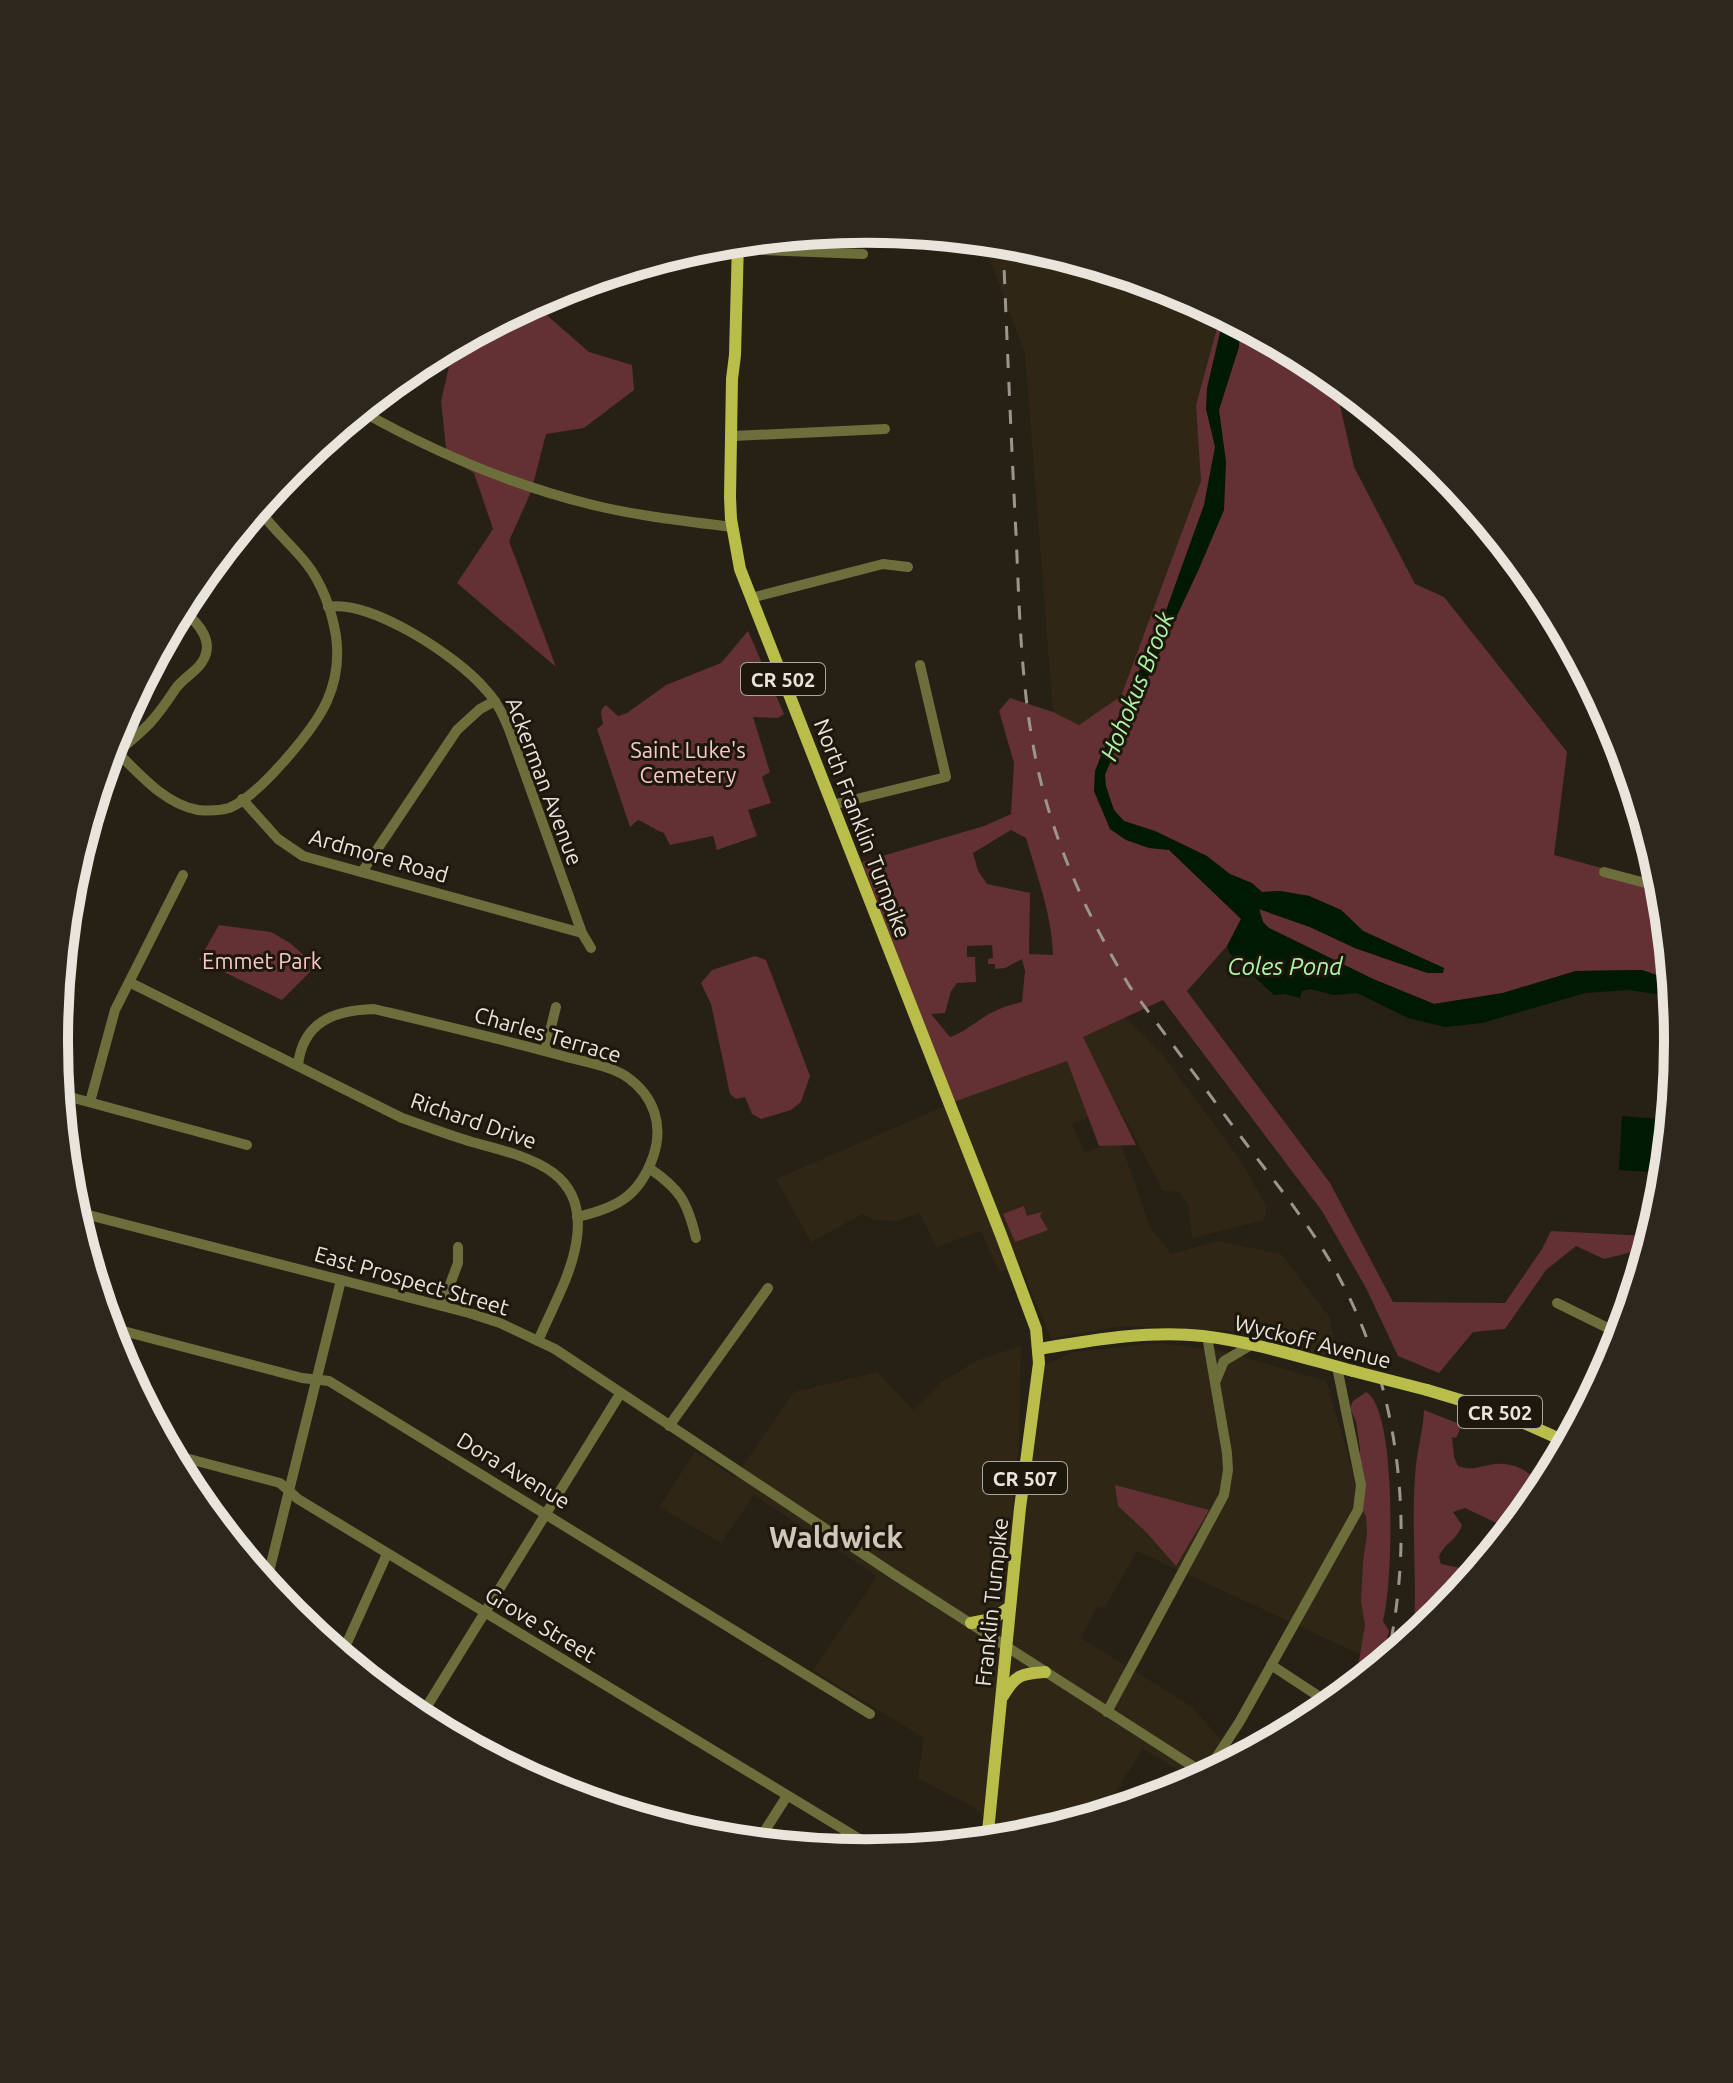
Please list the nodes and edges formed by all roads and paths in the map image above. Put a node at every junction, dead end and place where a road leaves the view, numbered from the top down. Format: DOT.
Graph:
graph roads {
  1 [pos="781,248"];
  2 [pos="738,254"];
  3 [pos="863,254"];
  4 [pos="370,416"];
  5 [pos="885,429"];
  6 [pos="733,436"];
  7 [pos="264,517"];
  8 [pos="732,527"];
  9 [pos="908,567"];
  10 [pos="751,598"];
  11 [pos="328,607"];
  12 [pos="191,616"];
  13 [pos="920,665"];
  14 [pos="495,701"];
  15 [pos="127,741"];
  16 [pos="121,756"];
  17 [pos="242,799"];
  18 [pos="832,805"];
  19 [pos="362,872"];
  20 [pos="1604,872"];
  21 [pos="183,875"];
  22 [pos="1650,884"];
  23 [pos="582,933"];
  24 [pos="591,948"];
  25 [pos="131,983"];
  26 [pos="556,1007"];
  27 [pos="545,1051"];
  28 [pos="298,1065"];
  29 [pos="947,1095"];
  30 [pos="70,1097"];
  31 [pos="90,1102"];
  32 [pos="247,1145"];
  33 [pos="649,1168"];
  34 [pos="87,1215"];
  35 [pos="577,1217"];
  36 [pos="696,1238"];
  37 [pos="458,1247"];
  38 [pos="341,1280"];
  39 [pos="768,1288"];
  40 [pos="1557,1303"];
  41 [pos="442,1306"];
  42 [pos="1611,1329"];
  43 [pos="123,1331"];
  44 [pos="1207,1336"];
  45 [pos="538,1341"];
  46 [pos="1251,1345"];
  47 [pos="1039,1349"];
  48 [pos="1337,1367"];
  49 [pos="317,1379"];
  50 [pos="1216,1382"];
  51 [pos="620,1394"];
  52 [pos="669,1426"];
  53 [pos="1559,1439"];
  54 [pos="186,1458"];
  55 [pos="289,1492"];
  56 [pos="545,1512"];
  57 [pos="387,1554"];
  58 [pos="269,1571"];
  59 [pos="1010,1607"];
  60 [pos="484,1612"];
  61 [pos="971,1623"];
  62 [pos="345,1646"];
  63 [pos="1006,1647"];
  64 [pos="1271,1665"];
  65 [pos="1045,1672"];
  66 [pos="1321,1698"];
  67 [pos="1001,1699"];
  68 [pos="426,1707"];
  69 [pos="1107,1712"];
  70 [pos="870,1714"];
  71 [pos="1215,1760"];
  72 [pos="1194,1770"];
  73 [pos="787,1796"];
  74 [pos="991,1830"];
  75 [pos="763,1833"];
  76 [pos="861,1840"];
  1 -- 3 [label="street"];
  2 -- 6 [label="main road, North Franklin Turnpike / CR 502"];
  4 -- 8 [label="street"];
  5 -- 6 [label="street"];
  6 -- 8 [label="main road, North Franklin Turnpike / CR 502"];
  7 -- 11 [label="street"];
  8 -- 10 [label="main road, North Franklin Turnpike / CR 502"];
  9 -- 10 [label="street"];
  10 -- 18 [label="main road, North Franklin Turnpike / CR 502"];
  11 -- 14 [label="street, Ackerman Avenue"];
  11 -- 17 [label="street"];
  12 -- 15 [label="street"];
  13 -- 18 [label="street"];
  14 -- 19 [label="street"];
  14 -- 23 [label="street, Ackerman Avenue"];
  16 -- 17 [label="street"];
  17 -- 19 [label="street, Ardmore Road"];
  18 -- 29 [label="main road, North Franklin Turnpike / CR 502"];
  19 -- 23 [label="street, Ardmore Road"];
  20 -- 22 [label="street"];
  21 -- 25 [label="street"];
  23 -- 24 [label="street, Ackerman Avenue"];
  25 -- 28 [label="street, Richard Drive"];
  25 -- 31 [label="street"];
  26 -- 27 [label="street"];
  27 -- 28 [label="street, Charles Terrace"];
  27 -- 33 [label="street, Charles Terrace"];
  28 -- 35 [label="street, Richard Drive"];
  29 -- 47 [label="main road, Franklin Turnpike / CR 502"];
  30 -- 31 [label="street"];
  31 -- 32 [label="street"];
  33 -- 35 [label="street, Charles Terrace"];
  33 -- 36 [label="street"];
  34 -- 38 [label="street, East Prospect Street"];
  35 -- 45 [label="street, Richard Drive"];
  37 -- 41 [label="street"];
  38 -- 41 [label="street, East Prospect Street"];
  38 -- 49 [label="street"];
  39 -- 52 [label="street"];
  40 -- 42 [label="street"];
  41 -- 45 [label="street, East Prospect Street"];
  43 -- 49 [label="street, Dora Avenue"];
  44 -- 46 [label="main road, Wyckoff Avenue / CR 502"];
  44 -- 47 [label="main road, Wyckoff Avenue / CR 502"];
  44 -- 50 [label="street"];
  45 -- 51 [label="street, East Prospect Street"];
  46 -- 48 [label="main road, Wyckoff Avenue / CR 502"];
  46 -- 50 [label="street"];
  47 -- 59 [label="main road, Franklin Turnpike / CR 507"];
  48 -- 53 [label="main road, Wyckoff Avenue / CR 502, bridge"];
  48 -- 64 [label="street"];
  49 -- 55 [label="street"];
  49 -- 56 [label="street, Dora Avenue"];
  50 -- 69 [label="street"];
  51 -- 52 [label="street, East Prospect Street"];
  51 -- 56 [label="street"];
  52 -- 61 [label="street, East Prospect Street"];
  54 -- 55 [label="street, Grove Street"];
  55 -- 57 [label="street, Grove Street"];
  55 -- 58 [label="street"];
  56 -- 60 [label="street"];
  56 -- 70 [label="street, Dora Avenue"];
  57 -- 60 [label="street, Grove Street"];
  57 -- 62 [label="street"];
  59 -- 61 [label="main road"];
  59 -- 63 [label="main road, Franklin Turnpike / CR 507"];
  60 -- 68 [label="street"];
  60 -- 73 [label="street, Grove Street"];
  61 -- 63 [label="street, East Prospect Street"];
  63 -- 65 [label="street, East Prospect Street"];
  63 -- 67 [label="main road, Franklin Turnpike / CR 507"];
  64 -- 66 [label="street"];
  64 -- 71 [label="street"];
  65 -- 67 [label="main road"];
  65 -- 69 [label="street, East Prospect Street"];
  67 -- 74 [label="main road, Franklin Turnpike / CR 507"];
  69 -- 72 [label="street, East Prospect Street"];
  73 -- 75 [label="street"];
  73 -- 76 [label="street, Grove Street"];
}
